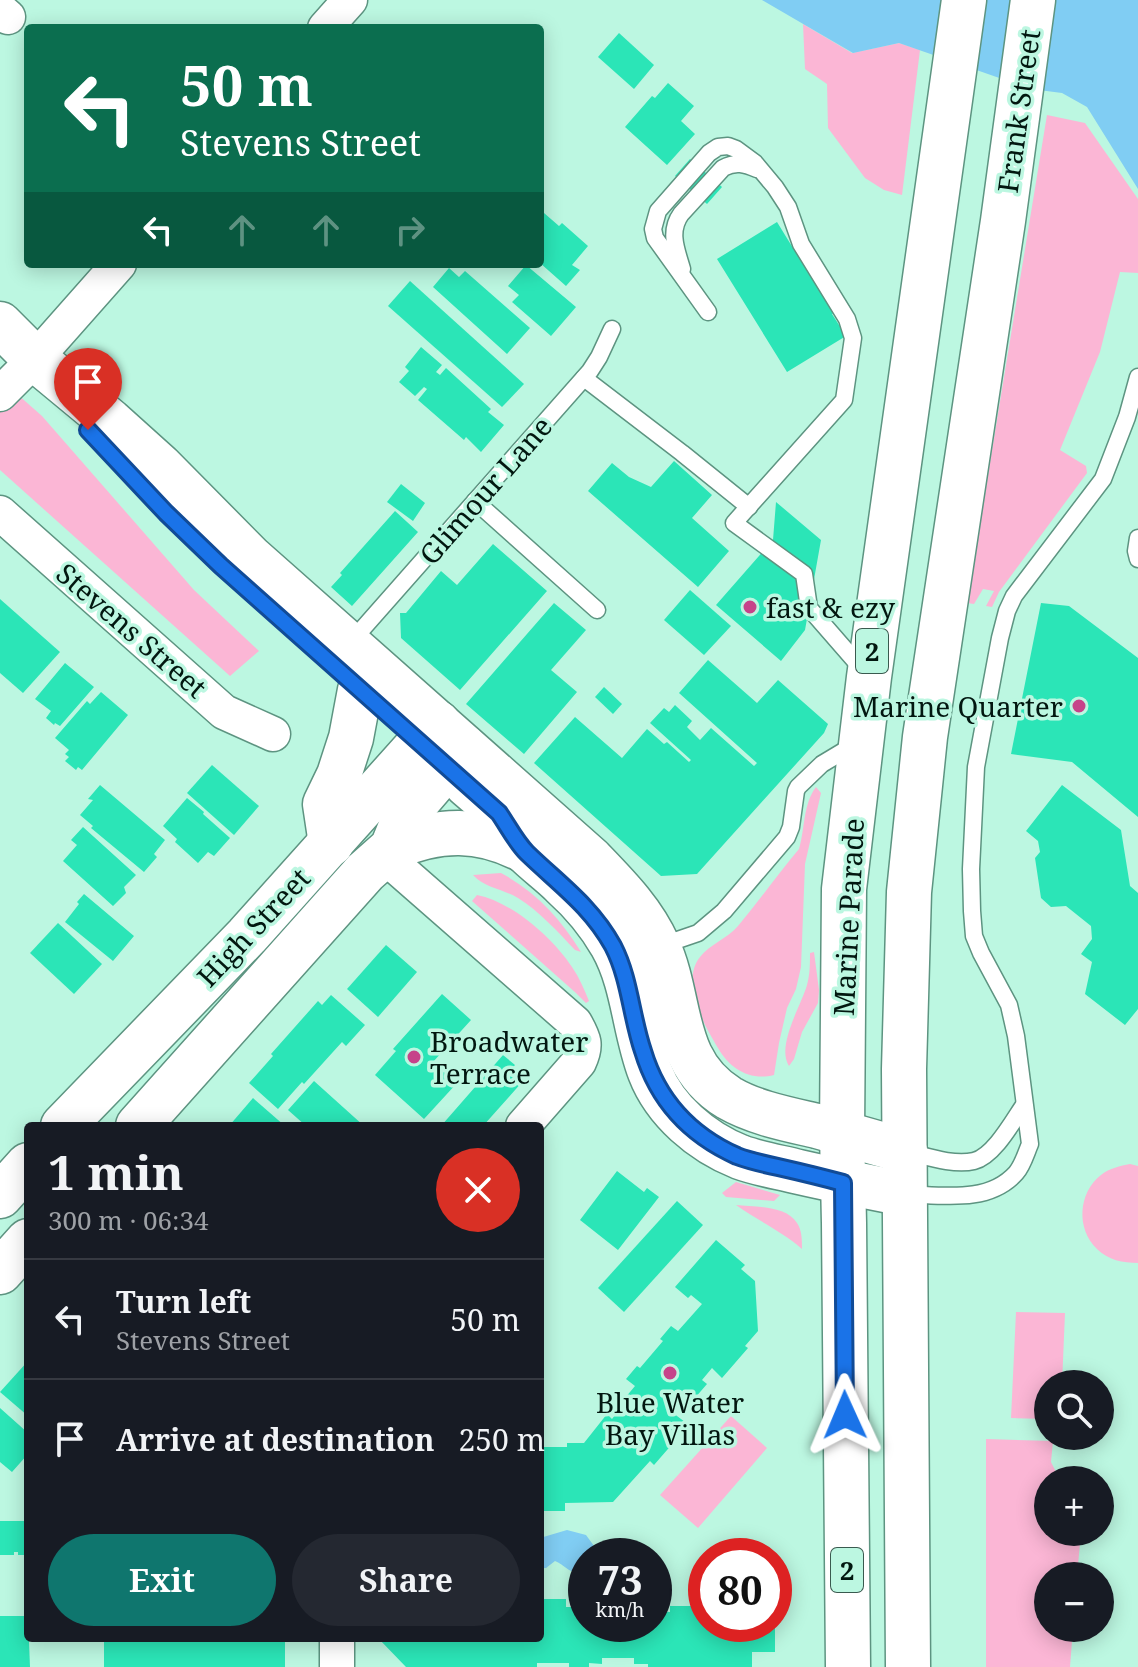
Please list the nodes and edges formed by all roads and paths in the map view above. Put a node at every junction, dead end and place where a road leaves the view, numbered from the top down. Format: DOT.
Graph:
graph roads {
  1 [pos="350,0"];
  2 [pos="1033,0"];
  3 [pos="961,16"];
  4 [pos="329,24"];
  5 [pos="115,268"];
  6 [pos="708,312"];
  7 [pos="0,324"];
  8 [pos="612,329"];
  9 [pos="35,359"];
  10 [pos="1138,377"];
  11 [pos="584,378"];
  12 [pos="0,394"];
  13 [pos="475,501"];
  14 [pos="749,507"];
  15 [pos="0,513"];
  16 [pos="1138,538"];
  17 [pos="1138,559"];
  18 [pos="597,610"];
  19 [pos="349,644"];
  20 [pos="869,677"];
  21 [pos="360,690"];
  22 [pos="273,734"];
  23 [pos="861,741"];
  24 [pos="442,745"];
  25 [pos="331,844"];
  26 [pos="525,851"];
  27 [pos="388,852"];
  28 [pos="659,947"];
  29 [pos="1024,1105"];
  30 [pos="67,1122"];
  31 [pos="142,1122"];
  32 [pos="526,1122"];
  33 [pos="842,1133"];
  34 [pos="24,1169"];
  35 [pos="905,1172"];
  36 [pos="843,1183"];
  37 [pos="0,1196"];
  38 [pos="24,1245"];
  39 [pos="0,1272"];
  40 [pos="337,1642"];
  41 [pos="337,1667"];
  42 [pos="848,1667"];
  43 [pos="908,1667"];
  1 -- 4 [label="street"];
  2 -- 35 [label="main road, Frank Street"];
  3 -- 20 [label="main road, Marine Parade / 2"];
  5 -- 9 [label="street"];
  6 -- 14 [label="lane"];
  7 -- 9 [label="main road"];
  8 -- 11 [label="lane, Glimour Lane"];
  9 -- 12 [label="street"];
  9 -- 19 [label="main road"];
  9 -- 21 [label="main road"];
  10 -- 29 [label="lane"];
  11 -- 13 [label="lane, Glimour Lane"];
  11 -- 14 [label="lane"];
  13 -- 18 [label="lane"];
  13 -- 19 [label="lane, Glimour Lane"];
  14 -- 20 [label="lane"];
  15 -- 22 [label="street, Stevens Street"];
  16 -- 17 [label="lane"];
  19 -- 24 [label="main road"];
  20 -- 23 [label="main road, Marine Parade / 2"];
  21 -- 24 [label="main road"];
  21 -- 25 [label="main road"];
  23 -- 28 [label="lane"];
  23 -- 33 [label="main road, Marine Parade / 2"];
  24 -- 25 [label="main road, High Street"];
  24 -- 26 [label="main road"];
  24 -- 27 [label="main road, High Street"];
  24 -- 28 [label="main road"];
  25 -- 30 [label="main road, High Street"];
  26 -- 27 [label="main road"];
  26 -- 36 [label="main road"];
  27 -- 31 [label="main road, High Street"];
  27 -- 32 [label="street"];
  28 -- 33 [label="main road"];
  29 -- 35 [label="lane"];
  29 -- 35 [label="lane"];
  33 -- 35 [label="main road"];
  33 -- 36 [label="main road, Marine Parade / 2"];
  34 -- 37 [label="main road"];
  35 -- 36 [label="main road"];
  35 -- 43 [label="main road"];
  36 -- 42 [label="main road, Marine Parade / 2"];
  38 -- 39 [label="main road"];
  40 -- 41 [label="street"];
}
